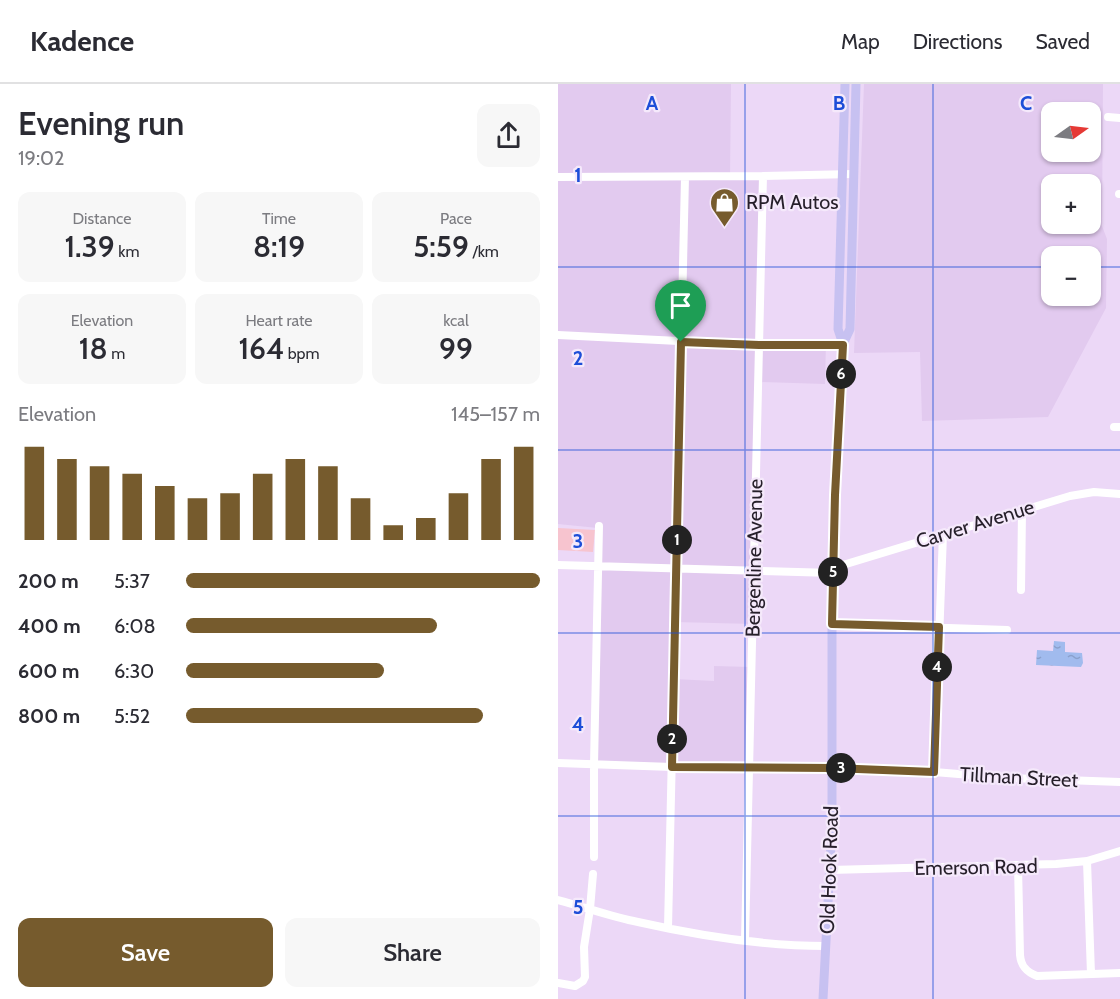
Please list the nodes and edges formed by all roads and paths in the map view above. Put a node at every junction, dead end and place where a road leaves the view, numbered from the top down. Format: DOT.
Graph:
graph roads {
  1 [pos="845,84"];
  2 [pos="856,84"];
  3 [pos="1108,117"];
  4 [pos="1120,118"];
  5 [pos="842,174"];
  6 [pos="854,174"];
  7 [pos="763,176"];
  8 [pos="558,177"];
  9 [pos="685,177"];
  10 [pos="558,334"];
  11 [pos="681,342"];
  12 [pos="759,345"];
  13 [pos="843,345"];
  14 [pos="1120,494"];
  15 [pos="1022,511"];
  16 [pos="599,526"];
  17 [pos="943,534"];
  18 [pos="558,565"];
  19 [pos="597,566"];
  20 [pos="676,568"];
  21 [pos="833,570"];
  22 [pos="753,571"];
  23 [pos="1021,590"];
  24 [pos="832,624"];
  25 [pos="939,627"];
  26 [pos="1007,630"];
  27 [pos="558,763"];
  28 [pos="594,765"];
  29 [pos="672,767"];
  30 [pos="749,768"];
  31 [pos="832,768"];
  32 [pos="934,772"];
  33 [pos="1120,782"];
  34 [pos="1120,851"];
  35 [pos="594,857"];
  36 [pos="1087,861"];
  37 [pos="1018,866"];
  38 [pos="830,870"];
  39 [pos="593,874"];
  40 [pos="558,900"];
  41 [pos="591,909"];
  42 [pos="668,928"];
  43 [pos="744,940"];
  44 [pos="826,946"];
  45 [pos="1120,973"];
  46 [pos="1091,974"];
  47 [pos="558,983"];
  48 [pos="823,999"];
  1 -- 5 [label="main road, Old Hook Road"];
  2 -- 6 [label="main road, Old Hook Road"];
  3 -- 4 [label="street"];
  5 -- 6 [label="street"];
  5 -- 7 [label="street"];
  5 -- 13 [label="main road, Old Hook Road"];
  6 -- 13 [label="main road, Old Hook Road"];
  7 -- 9 [label="street"];
  7 -- 12 [label="street, Bergenline Avenue"];
  8 -- 9 [label="street"];
  9 -- 11 [label="street"];
  10 -- 11 [label="street"];
  11 -- 12 [label="street"];
  11 -- 20 [label="street"];
  12 -- 13 [label="street"];
  12 -- 22 [label="street, Bergenline Avenue"];
  13 -- 21 [label="main road, Old Hook Road"];
  14 -- 15 [label="street, Carver Avenue"];
  15 -- 17 [label="street, Carver Avenue"];
  15 -- 23 [label="street"];
  16 -- 19 [label="street"];
  17 -- 21 [label="street, Carver Avenue"];
  17 -- 25 [label="street"];
  18 -- 19 [label="street, Carver Avenue"];
  19 -- 20 [label="street, Carver Avenue"];
  19 -- 28 [label="street"];
  20 -- 22 [label="street, Carver Avenue"];
  20 -- 29 [label="street"];
  21 -- 22 [label="street, Carver Avenue"];
  21 -- 24 [label="main road, Old Hook Road"];
  22 -- 30 [label="street, Bergenline Avenue"];
  24 -- 25 [label="street"];
  24 -- 31 [label="main road, Old Hook Road"];
  25 -- 26 [label="street"];
  25 -- 32 [label="street"];
  27 -- 28 [label="street, Tillman Street"];
  28 -- 29 [label="street, Tillman Street"];
  28 -- 35 [label="street"];
  29 -- 30 [label="street, Tillman Street"];
  29 -- 42 [label="street"];
  30 -- 31 [label="street, Tillman Street"];
  30 -- 43 [label="street, Bergenline Avenue"];
  31 -- 32 [label="street, Tillman Street"];
  31 -- 38 [label="main road, Old Hook Road"];
  32 -- 33 [label="street, Tillman Street"];
  34 -- 36 [label="street, Emerson Road"];
  36 -- 37 [label="street, Emerson Road"];
  36 -- 46 [label="street"];
  37 -- 38 [label="street, Emerson Road"];
  37 -- 46 [label="street"];
  38 -- 44 [label="main road, Old Hook Road"];
  39 -- 41 [label="street"];
  40 -- 41 [label="street"];
  41 -- 42 [label="street"];
  41 -- 47 [label="street"];
  42 -- 43 [label="street"];
  43 -- 44 [label="street"];
  44 -- 48 [label="main road, Old Hook Road"];
  45 -- 46 [label="street"];
}
